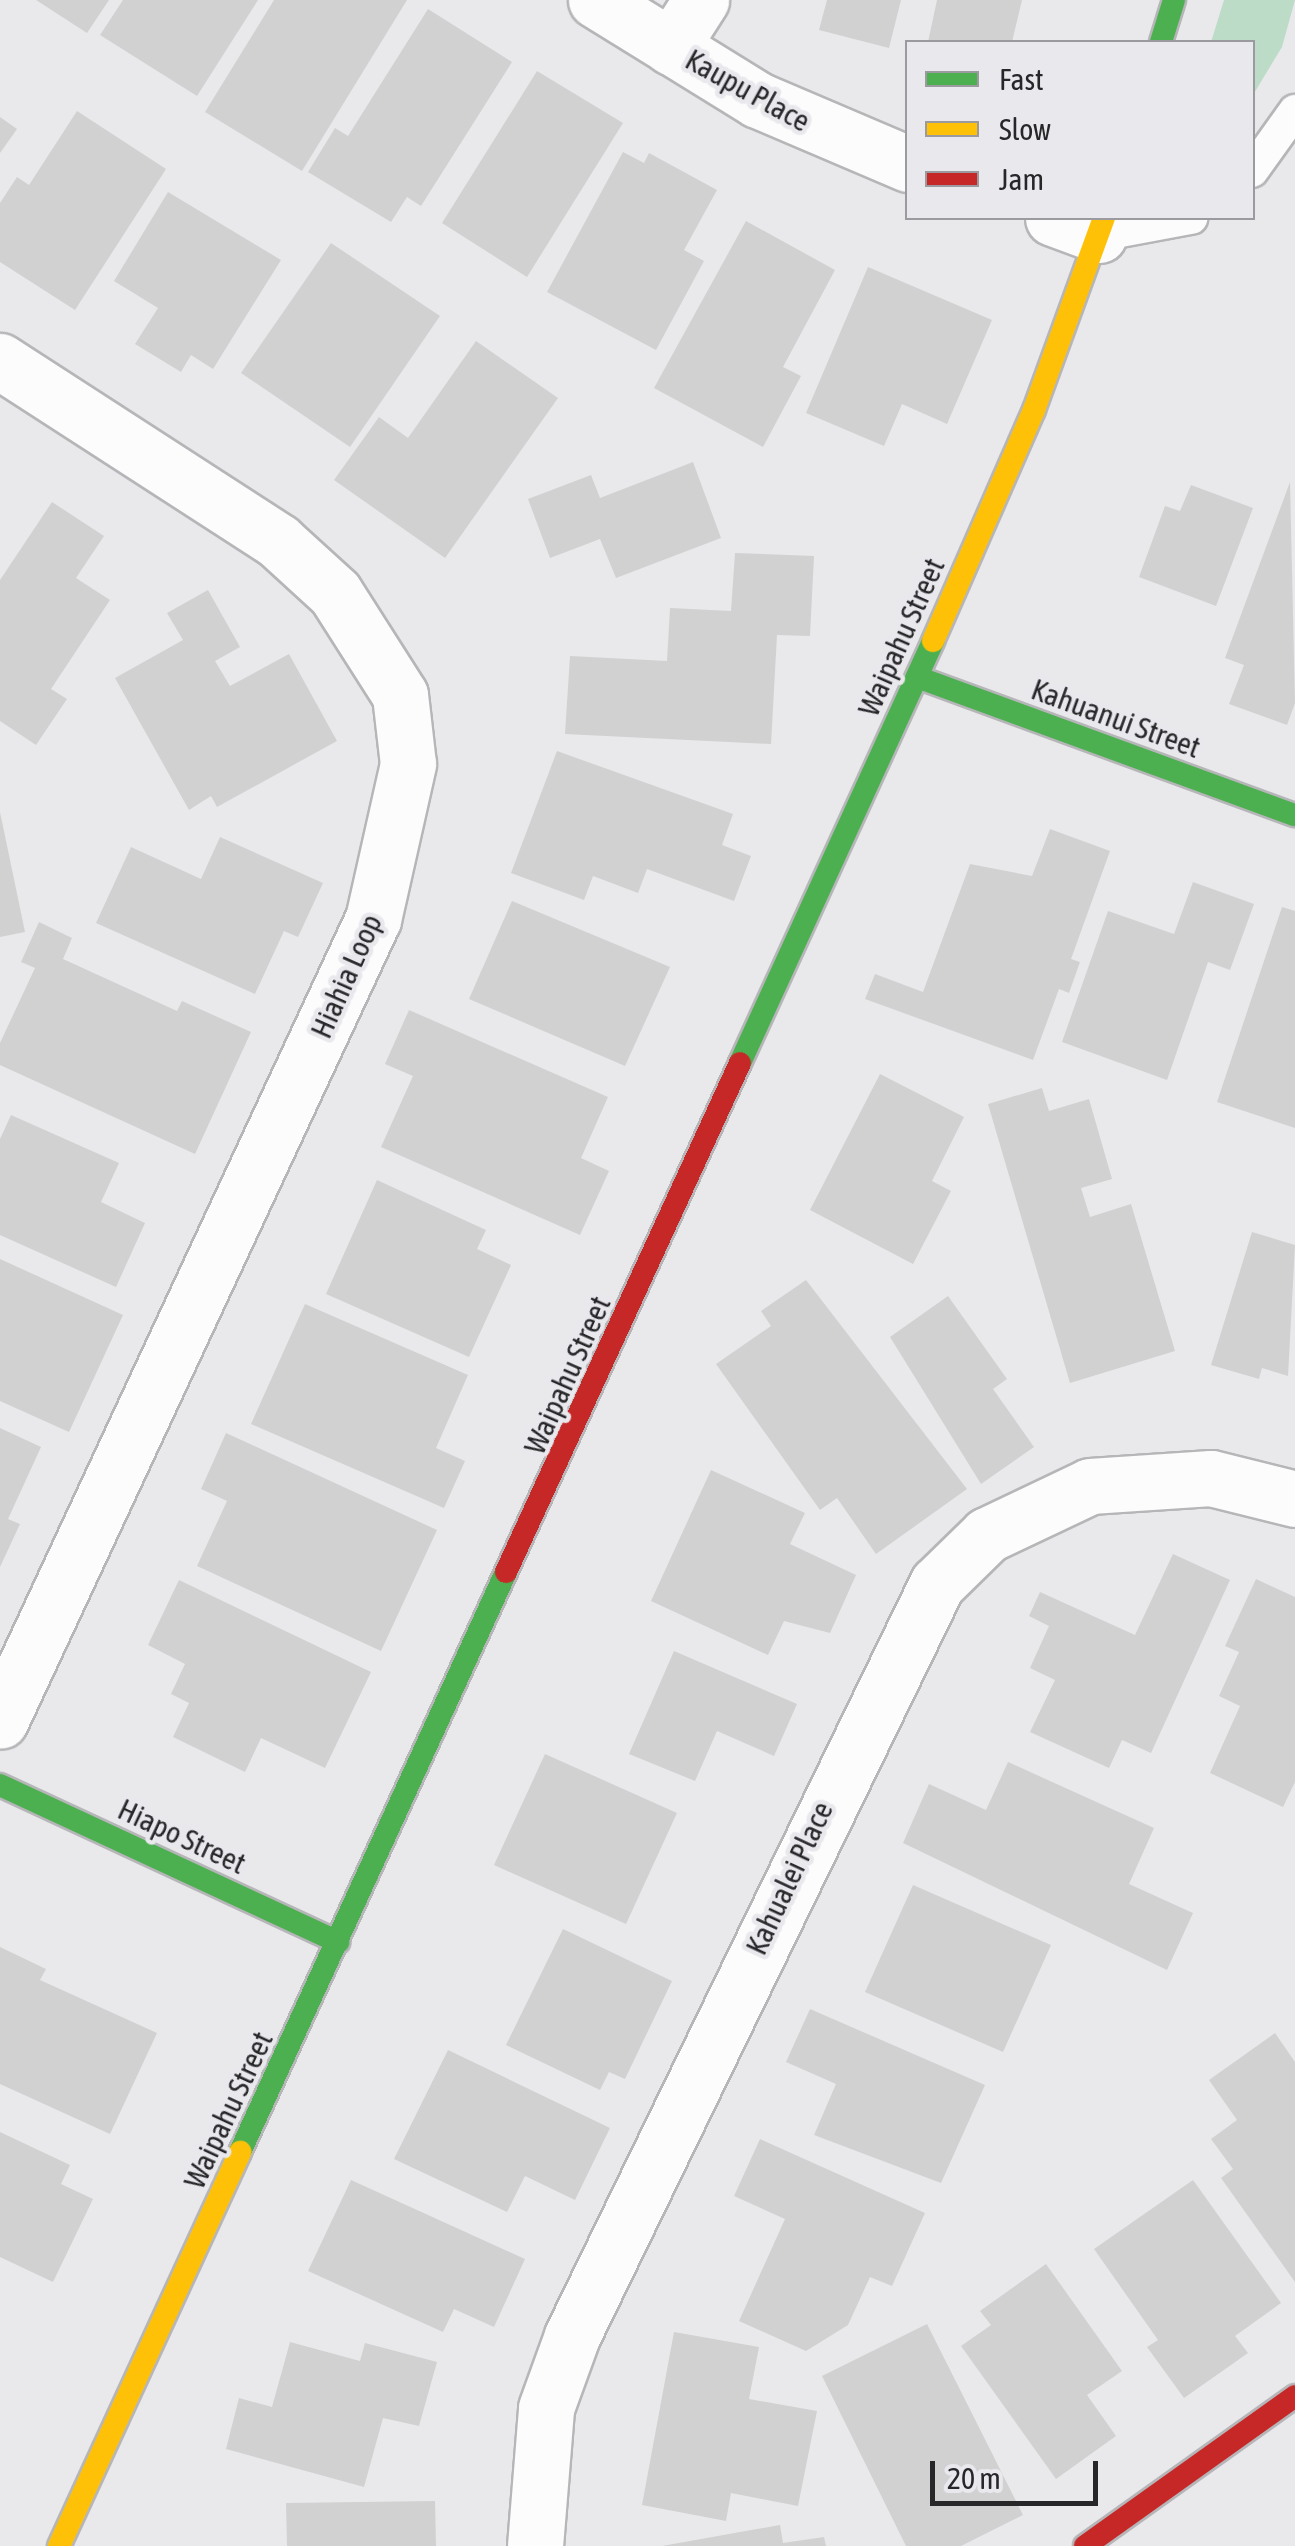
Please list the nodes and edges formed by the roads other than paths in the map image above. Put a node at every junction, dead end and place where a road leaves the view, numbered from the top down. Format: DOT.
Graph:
graph roads {
  1 [pos="596,0"];
  2 [pos="701,0"];
  3 [pos="1174,0"];
  4 [pos="1162,40"];
  5 [pos="671,47"];
  6 [pos="1295,110"];
  7 [pos="905,163"];
  8 [pos="1255,167"];
  9 [pos="1149,220"];
  10 [pos="1085,223"];
  11 [pos="0,362"];
  12 [pos="917,678"];
  13 [pos="1295,815"];
  14 [pos="1295,1499"];
  15 [pos="0,1721"];
  16 [pos="0,1784"];
  17 [pos="338,1942"];
  18 [pos="1295,2396"];
  19 [pos="59,2546"];
  20 [pos="535,2546"];
  21 [pos="1085,2546"];
  1 -- 5 [label="street, Kaupu Place"];
  2 -- 5 [label="street"];
  3 -- 4 [label="street"];
  5 -- 7 [label="street, Kaupu Place"];
  6 -- 8 [label="lane"];
  9 -- 10 [label="lane"];
  10 -- 12 [label="street, Waipahu Street"];
  11 -- 15 [label="street, Hiahia Loop"];
  12 -- 13 [label="street, Kahuanui Street"];
  12 -- 17 [label="street, Waipahu Street"];
  14 -- 20 [label="street, Kahualei Place"];
  16 -- 17 [label="street, Hiapo Street"];
  17 -- 19 [label="street, Waipahu Street"];
  18 -- 21 [label="street"];
}
